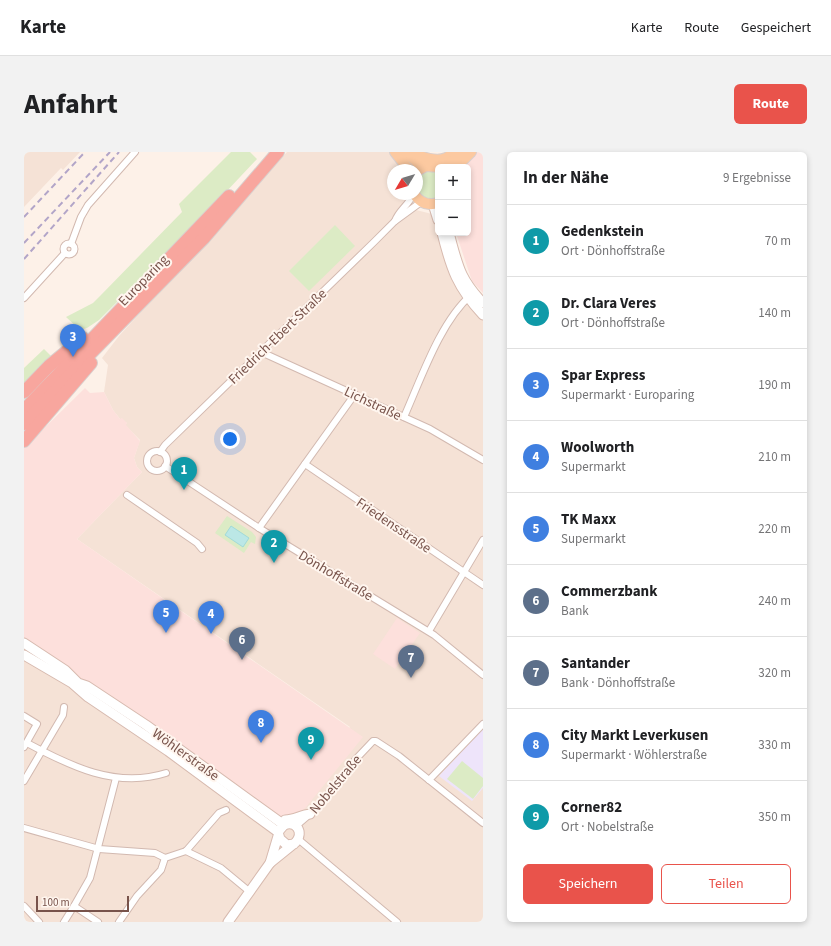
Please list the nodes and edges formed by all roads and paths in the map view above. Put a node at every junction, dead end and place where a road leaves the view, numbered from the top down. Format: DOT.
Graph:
graph roads {
  1 [pos="135,152"];
  2 [pos="269,152"];
  3 [pos="278,152"];
  4 [pos="395,152"];
  5 [pos="406,152"];
  6 [pos="414,152"];
  7 [pos="454,152"];
  8 [pos="461,152"];
  9 [pos="471,152"];
  10 [pos="405,164"];
  11 [pos="450,164"];
  12 [pos="459,164"];
  13 [pos="426,166"];
  14 [pos="435,167"];
  15 [pos="423,168"];
  16 [pos="412,200"];
  17 [pos="414,200"];
  18 [pos="423,200"];
  19 [pos="435,204"];
  20 [pos="396,221"];
  21 [pos="443,236"];
  22 [pos="450,236"];
  23 [pos="471,295"];
  24 [pos="24,298"];
  25 [pos="129,300"];
  26 [pos="483,303"];
  27 [pos="483,315"];
  28 [pos="120,325"];
  29 [pos="261,352"];
  30 [pos="24,392"];
  31 [pos="354,394"];
  32 [pos="24,410"];
  33 [pos="404,417"];
  34 [pos="24,424"];
  35 [pos="24,441"];
  36 [pos="160,452"];
  37 [pos="483,460"];
  38 [pos="305,464"];
  39 [pos="165,466"];
  40 [pos="127,495"];
  41 [pos="259,528"];
  42 [pos="483,540"];
  43 [pos="202,549"];
  44 [pos="464,572"];
  45 [pos="483,585"];
  46 [pos="429,631"];
  47 [pos="24,643"];
  48 [pos="24,655"];
  49 [pos="483,675"];
  50 [pos="64,708"];
  51 [pos="24,716"];
  52 [pos="483,724"];
  53 [pos="25,745"];
  54 [pos="41,750"];
  55 [pos="166,773"];
  56 [pos="116,778"];
  57 [pos="429,780"];
  58 [pos="24,782"];
  59 [pos="226,810"];
  60 [pos="310,814"];
  61 [pos="483,823"];
  62 [pos="296,826"];
  63 [pos="24,828"];
  64 [pos="279,831"];
  65 [pos="296,842"];
  66 [pos="99,849"];
  67 [pos="186,851"];
  68 [pos="165,858"];
  69 [pos="270,863"];
  70 [pos="250,892"];
  71 [pos="242,902"];
  72 [pos="24,906"];
  73 [pos="74,906"];
  74 [pos="39,922"];
  75 [pos="64,922"];
  76 [pos="98,922"];
  77 [pos="119,922"];
  78 [pos="222,922"];
  79 [pos="228,922"];
  80 [pos="397,922"];
  1 -- 24 [label="street"];
  2 -- 25 [label="highway, Europaring"];
  3 -- 28 [label="highway, Europaring"];
  4 -- 10 [label="main road"];
  5 -- 13 [label="main road"];
  6 -- 7 [label="main road"];
  8 -- 11 [label="main road"];
  9 -- 12 [label="main road"];
  13 -- 14 [label="main road"];
  13 -- 15 [label="main road"];
  16 -- 20 [label="street, Friedrich-Ebert-Straße"];
  17 -- 20 [label="street, Friedrich-Ebert-Straße"];
  18 -- 19 [label="main road"];
  20 -- 29 [label="street, Friedrich-Ebert-Straße"];
  21 -- 23 [label="main road"];
  22 -- 23 [label="main road"];
  23 -- 26 [label="main road"];
  23 -- 27 [label="main road"];
  23 -- 33 [label="street"];
  25 -- 30 [label="highway"];
  25 -- 32 [label="highway, Europaring"];
  28 -- 34 [label="highway, Europaring"];
  28 -- 35 [label="highway"];
  29 -- 31 [label="street, Lichstraße"];
  29 -- 36 [label="street, Friedrich-Ebert-Straße"];
  31 -- 33 [label="street, Lichstraße"];
  31 -- 38 [label="street"];
  33 -- 37 [label="street, Lichstraße"];
  36 -- 39 [label="street"];
  36 -- 39 [label="street"];
  38 -- 41 [label="street"];
  38 -- 44 [label="street, Friedensstraße"];
  39 -- 41 [label="street, Dönhoffstraße"];
  40 -- 43 [label="street"];
  41 -- 46 [label="street, Dönhoffstraße"];
  42 -- 44 [label="street"];
  44 -- 45 [label="street, Friedensstraße"];
  44 -- 46 [label="street"];
  46 -- 49 [label="street, Dönhoffstraße"];
  47 -- 64 [label="main road, Wöhlerstraße"];
  48 -- 64 [label="main road, Wöhlerstraße"];
  50 -- 54 [label="street"];
  51 -- 53 [label="street"];
  52 -- 57 [label="street"];
  53 -- 54 [label="street"];
  54 -- 56 [label="street"];
  54 -- 58 [label="street"];
  55 -- 56 [label="street"];
  56 -- 66 [label="street"];
  57 -- 60 [label="street, Nobelstraße"];
  57 -- 61 [label="street"];
  59 -- 67 [label="street"];
  60 -- 62 [label="street, Nobelstraße"];
  60 -- 64 [label="main road"];
  62 -- 64 [label="main road"];
  62 -- 65 [label="main road"];
  63 -- 66 [label="street"];
  64 -- 65 [label="main road"];
  64 -- 69 [label="main road"];
  65 -- 69 [label="main road"];
  65 -- 80 [label="street"];
  66 -- 68 [label="street"];
  66 -- 73 [label="street"];
  67 -- 68 [label="street"];
  67 -- 70 [label="street"];
  68 -- 77 [label="street"];
  69 -- 70 [label="main road"];
  70 -- 71 [label="main road"];
  71 -- 78 [label="main road"];
  71 -- 79 [label="main road"];
  72 -- 74 [label="street"];
  73 -- 75 [label="street"];
  73 -- 76 [label="street"];
}
